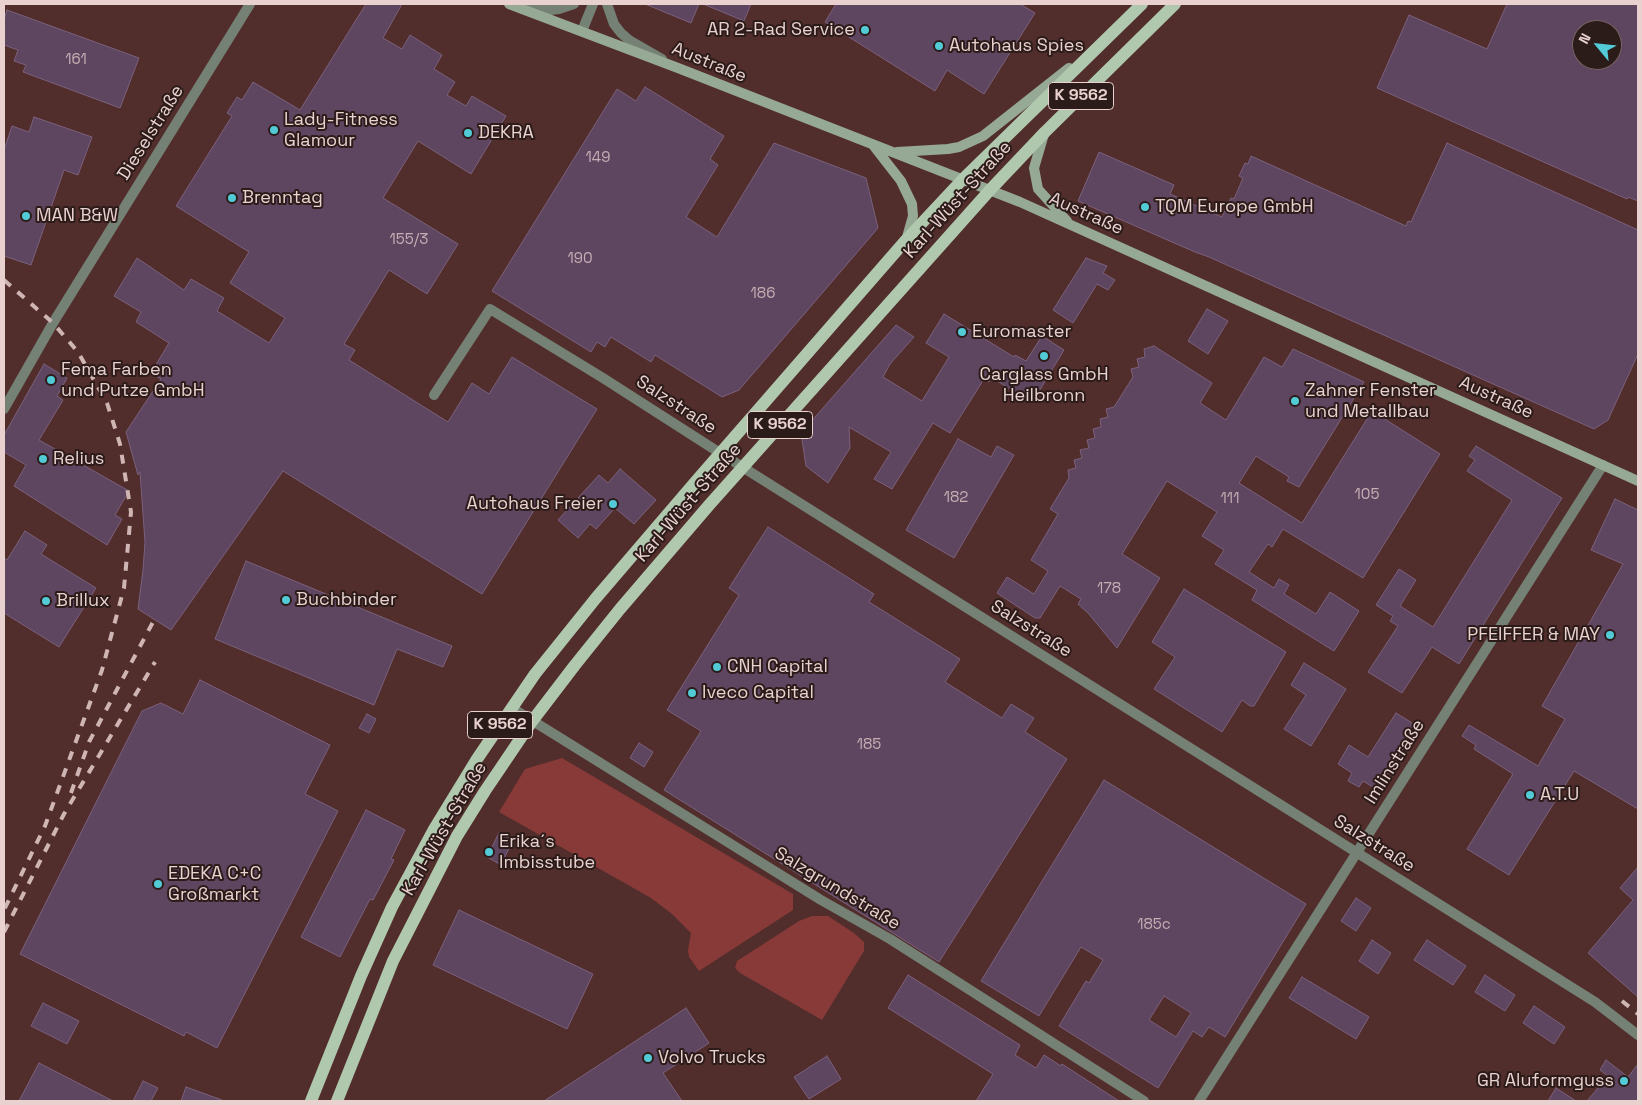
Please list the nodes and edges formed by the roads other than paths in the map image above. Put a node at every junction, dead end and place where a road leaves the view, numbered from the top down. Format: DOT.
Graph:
graph roads {
  1 [pos="250,4"];
  2 [pos="509,4"];
  3 [pos="574,4"];
  4 [pos="593,4"];
  5 [pos="607,4"];
  6 [pos="1142,4"];
  7 [pos="1175,4"];
  8 [pos="582,31"];
  9 [pos="1097,46"];
  10 [pos="678,68"];
  11 [pos="1045,132"];
  12 [pos="872,144"];
  13 [pos="893,153"];
  14 [pos="963,179"];
  15 [pos="990,190"];
  16 [pos="1069,224"];
  17 [pos="906,240"];
  18 [pos="434,395"];
  19 [pos="4,409"];
  20 [pos="720,453"];
  21 [pos="1603,465"];
  22 [pos="743,468"];
  23 [pos="1638,481"];
  24 [pos="512,708"];
  25 [pos="533,720"];
  26 [pos="1357,852"];
  27 [pos="1638,1035"];
  28 [pos="311,1101"];
  29 [pos="337,1101"];
  30 [pos="1144,1101"];
  31 [pos="1199,1101"];
  1 -- 19 [label="street, Dieselstraße"];
  2 -- 3 [label="street"];
  2 -- 8 [label="main road, Austraße"];
  4 -- 8 [label="street"];
  5 -- 10 [label="street"];
  6 -- 9 [label="main road, Karl-Wüst-Straße / K 9562"];
  7 -- 11 [label="main road, Karl-Wüst-Straße / K 9562"];
  8 -- 10 [label="main road, Austraße"];
  9 -- 13 [label="main road"];
  9 -- 14 [label="main road, Karl-Wüst-Straße / K 9562"];
  10 -- 12 [label="main road, Austraße"];
  11 -- 15 [label="main road, Karl-Wüst-Straße / K 9562"];
  11 -- 16 [label="main road"];
  12 -- 13 [label="main road, Austraße"];
  12 -- 17 [label="main road"];
  13 -- 14 [label="main road, Austraße"];
  14 -- 15 [label="main road, Austraße"];
  14 -- 17 [label="main road, Karl-Wüst-Straße / K 9562"];
  15 -- 16 [label="main road, Austraße"];
  15 -- 22 [label="main road, Karl-Wüst-Straße / K 9562"];
  16 -- 21 [label="main road, Austraße"];
  17 -- 20 [label="main road, Karl-Wüst-Straße / K 9562"];
  18 -- 20 [label="street, Salzstraße"];
  20 -- 22 [label="street, Salzstraße"];
  20 -- 24 [label="main road, Karl-Wüst-Straße / K 9562"];
  21 -- 23 [label="main road, Austraße"];
  21 -- 26 [label="street, Imlinstraße"];
  22 -- 25 [label="main road, Karl-Wüst-Straße / K 9562"];
  22 -- 26 [label="street, Salzstraße"];
  24 -- 25 [label="street, Salzgrundstraße"];
  24 -- 28 [label="main road, Karl-Wüst-Straße / K 9562"];
  25 -- 29 [label="main road, Karl-Wüst-Straße / K 9562"];
  25 -- 30 [label="street, Salzgrundstraße"];
  26 -- 27 [label="street, Salzstraße"];
  26 -- 31 [label="street, Imlinstraße"];
}
